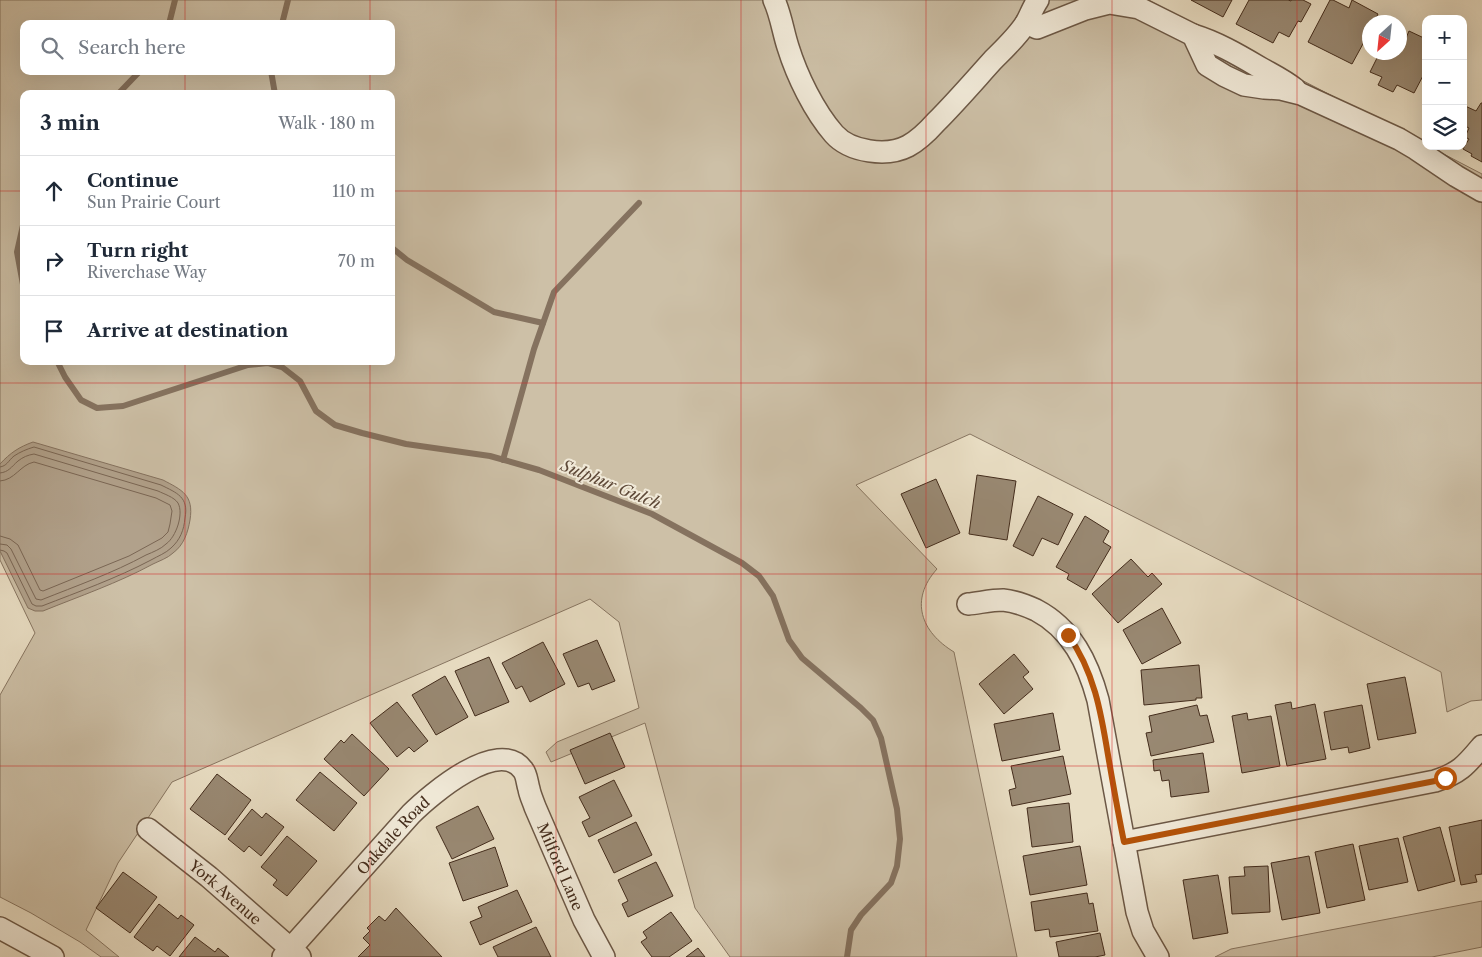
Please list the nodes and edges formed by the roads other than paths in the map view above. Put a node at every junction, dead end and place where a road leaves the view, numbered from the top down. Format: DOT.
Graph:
graph roads {
  1 [pos="774,0"];
  2 [pos="1038,0"];
  3 [pos="1026,23"];
  4 [pos="1482,191"];
  5 [pos="968,604"];
  6 [pos="1482,746"];
  7 [pos="525,772"];
  8 [pos="148,829"];
  9 [pos="1124,842"];
  10 [pos="0,928"];
  11 [pos="292,954"];
  12 [pos="53,957"];
  13 [pos="604,957"];
  14 [pos="1158,957"];
  1 -- 3 [label="street"];
  2 -- 3 [label="street"];
  3 -- 4 [label="street"];
  5 -- 9 [label="street"];
  6 -- 9 [label="street"];
  7 -- 11 [label="street, Oakdale Road"];
  7 -- 13 [label="street, Milford Lane"];
  8 -- 11 [label="street, York Avenue"];
  9 -- 14 [label="street"];
  10 -- 12 [label="street"];
}
